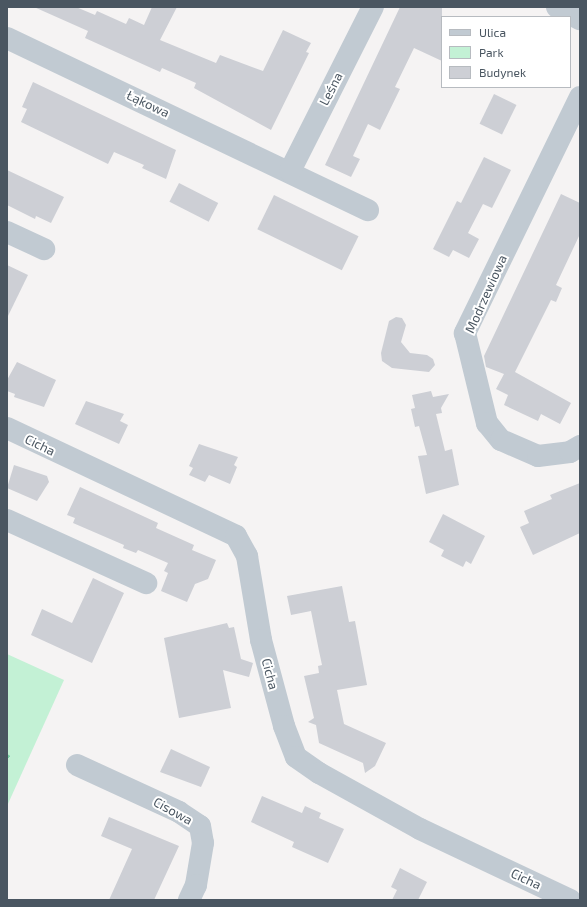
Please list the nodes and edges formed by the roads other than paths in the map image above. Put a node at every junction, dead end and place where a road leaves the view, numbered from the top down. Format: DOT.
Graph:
graph roads {
  1 [pos="373,7"];
  2 [pos="558,7"];
  3 [pos="580,18"];
  4 [pos="7,38"];
  5 [pos="580,97"];
  6 [pos="290,171"];
  7 [pos="368,210"];
  8 [pos="7,232"];
  9 [pos="44,249"];
  10 [pos="7,428"];
  11 [pos="580,446"];
  12 [pos="7,520"];
  13 [pos="146,583"];
  14 [pos="77,765"];
  15 [pos="189,900"];
  16 [pos="570,900"];
  1 -- 6 [label="street, Leśna"];
  2 -- 3 [label="street"];
  4 -- 6 [label="street, Łąkowa"];
  5 -- 11 [label="street, Modrzewiowa"];
  6 -- 7 [label="street, Łąkowa"];
  8 -- 9 [label="street"];
  10 -- 16 [label="street, Cicha"];
  12 -- 13 [label="street"];
  14 -- 15 [label="street, Cisowa"];
}
